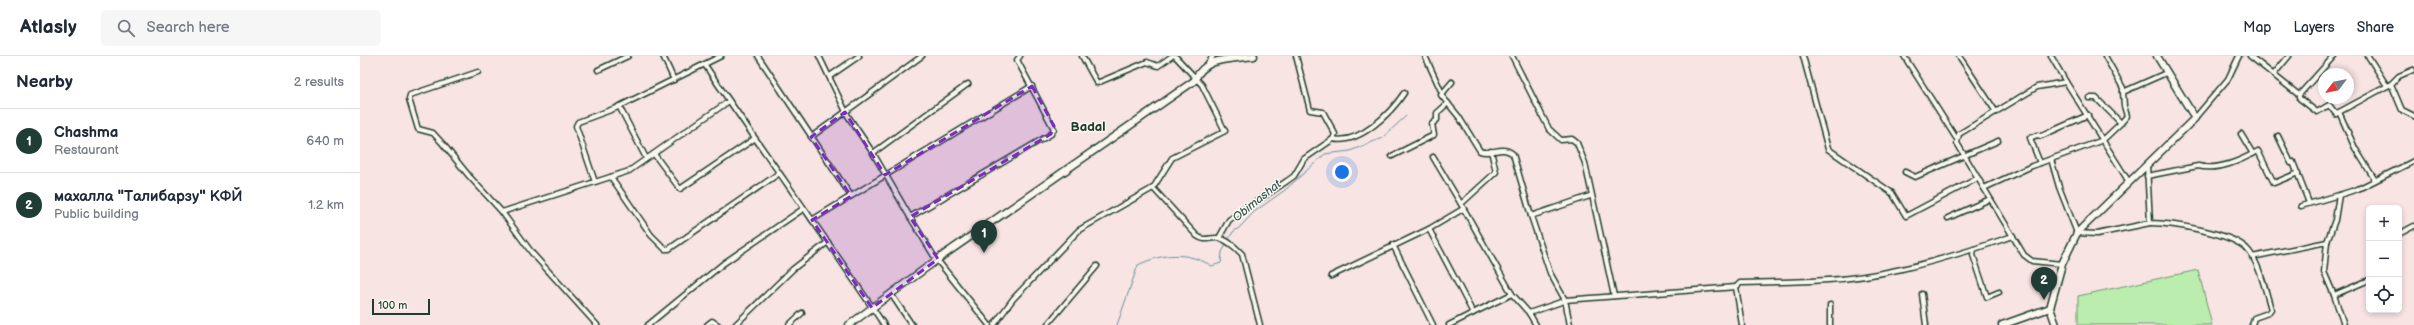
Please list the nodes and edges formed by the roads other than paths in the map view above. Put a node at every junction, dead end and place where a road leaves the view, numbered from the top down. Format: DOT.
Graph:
graph roads {
  1 [pos="628,56"];
  2 [pos="663,56"];
  3 [pos="721,56"];
  4 [pos="758,56"];
  5 [pos="820,56"];
  6 [pos="859,56"];
  7 [pos="922,56"];
  8 [pos="1020,56"];
  9 [pos="1082,56"];
  10 [pos="1174,56"];
  11 [pos="1213,56"];
  12 [pos="1254,56"];
  13 [pos="1296,56"];
  14 [pos="1425,56"];
  15 [pos="1512,56"];
  16 [pos="1803,56"];
  17 [pos="1904,56"];
  18 [pos="1959,56"];
  19 [pos="2051,56"];
  20 [pos="2105,56"];
  21 [pos="2157,56"];
  22 [pos="2239,56"];
  23 [pos="2250,56"];
  24 [pos="2290,56"];
  25 [pos="2334,56"];
  26 [pos="2368,56"];
  27 [pos="1208,63"];
  28 [pos="705,65"];
  29 [pos="598,70"];
  30 [pos="2413,70"];
  31 [pos="478,72"];
  32 [pos="2166,74"];
  33 [pos="2274,74"];
  34 [pos="830,76"];
  35 [pos="1196,77"];
  36 [pos="674,80"];
  37 [pos="1452,82"];
  38 [pos="2066,82"];
  39 [pos="968,84"];
  40 [pos="2389,85"];
  41 [pos="1032,86"];
  42 [pos="2123,92"];
  43 [pos="1404,93"];
  44 [pos="1442,93"];
  45 [pos="2299,95"];
  46 [pos="2089,98"];
  47 [pos="729,101"];
  48 [pos="1448,103"];
  49 [pos="619,106"];
  50 [pos="845,112"];
  51 [pos="1996,112"];
  52 [pos="2339,112"];
  53 [pos="2088,115"];
  54 [pos="2414,116"];
  55 [pos="2195,118"];
  56 [pos="2121,123"];
  57 [pos="2241,134"];
  58 [pos="2278,136"];
  59 [pos="811,137"];
  60 [pos="1956,138"];
  61 [pos="754,139"];
  62 [pos="1333,139"];
  63 [pos="2103,140"];
  64 [pos="1998,141"];
  65 [pos="1491,151"];
  66 [pos="873,153"];
  67 [pos="654,154"];
  68 [pos="2253,154"];
  69 [pos="1392,156"];
  70 [pos="1433,157"];
  71 [pos="1965,157"];
  72 [pos="646,158"];
  73 [pos="2051,159"];
  74 [pos="2414,161"];
  75 [pos="2040,163"];
  76 [pos="2147,165"];
  77 [pos="1905,172"];
  78 [pos="2298,173"];
  79 [pos="778,174"];
  80 [pos="886,176"];
  81 [pos="2147,176"];
  82 [pos="611,177"];
  83 [pos="1978,178"];
  84 [pos="2375,180"];
  85 [pos="595,182"];
  86 [pos="2129,182"];
  87 [pos="1153,188"];
  88 [pos="1984,188"];
  89 [pos="851,196"];
  90 [pos="1590,196"];
  91 [pos="2339,196"];
  92 [pos="1990,199"];
  93 [pos="2309,203"];
  94 [pos="1461,204"];
  95 [pos="2301,206"];
  96 [pos="804,209"];
  97 [pos="1463,209"];
  98 [pos="502,212"];
  99 [pos="1531,216"];
  100 [pos="910,217"];
  101 [pos="1948,218"];
  102 [pos="812,220"];
  103 [pos="2150,223"];
  104 [pos="2414,226"];
  105 [pos="1429,228"];
  106 [pos="2402,232"];
  107 [pos="2077,233"];
  108 [pos="2013,236"];
  109 [pos="1219,238"];
  110 [pos="828,242"];
  111 [pos="2327,242"];
  112 [pos="1393,245"];
  113 [pos="1974,249"];
  114 [pos="2252,257"];
  115 [pos="938,259"];
  116 [pos="2062,264"];
  117 [pos="1098,266"];
  118 [pos="1331,276"];
  119 [pos="2366,281"];
  120 [pos="1736,288"];
  121 [pos="1999,292"];
  122 [pos="891,294"];
  123 [pos="1512,294"];
  124 [pos="1922,294"];
  125 [pos="2334,295"];
  126 [pos="1614,296"];
  127 [pos="1564,300"];
  128 [pos="1830,305"];
  129 [pos="872,308"];
  130 [pos="2050,308"];
  131 [pos="802,313"];
  132 [pos="1472,313"];
  133 [pos="1529,313"];
  134 [pos="597,325"];
  135 [pos="648,325"];
  136 [pos="707,325"];
  137 [pos="718,325"];
  138 [pos="735,325"];
  139 [pos="789,325"];
  140 [pos="849,325"];
  141 [pos="884,325"];
  142 [pos="912,325"];
  143 [pos="989,325"];
  144 [pos="994,325"];
  145 [pos="1047,325"];
  146 [pos="1260,325"];
  147 [pos="1433,325"];
  148 [pos="1449,325"];
  149 [pos="1536,325"];
  150 [pos="1570,325"];
  151 [pos="1742,325"];
  152 [pos="1830,325"];
  153 [pos="1926,325"];
  154 [pos="2002,325"];
  155 [pos="2056,325"];
  156 [pos="2252,325"];
  157 [pos="2344,325"];
  1 -- 29 [label="street"];
  2 -- 36 [label="street"];
  3 -- 28 [label="street"];
  4 -- 59 [label="street"];
  5 -- 34 [label="street"];
  6 -- 34 [label="street"];
  7 -- 50 [label="street"];
  8 -- 41 [label="street"];
  9 -- 10 [label="street"];
  10 -- 35 [label="street"];
  11 -- 27 [label="street"];
  12 -- 27 [label="street"];
  13 -- 62 [label="street"];
  14 -- 44 [label="street"];
  15 -- 90 [label="street"];
  16 -- 83 [label="street"];
  17 -- 60 [label="street"];
  18 -- 51 [label="street"];
  19 -- 38 [label="street"];
  20 -- 42 [label="street"];
  21 -- 32 [label="street"];
  22 -- 55 [label="street"];
  23 -- 33 [label="street"];
  24 -- 33 [label="street"];
  25 -- 45 [label="street"];
  26 -- 40 [label="street"];
  27 -- 35 [label="street"];
  28 -- 36 [label="street"];
  28 -- 47 [label="street"];
  30 -- 40 [label="street"];
  31 -- 98 [label="street"];
  32 -- 42 [label="street"];
  32 -- 55 [label="street"];
  33 -- 45 [label="street"];
  34 -- 50 [label="street"];
  35 -- 87 [label="street"];
  35 -- 115 [label="street"];
  36 -- 49 [label="street"];
  37 -- 44 [label="street"];
  38 -- 51 [label="street"];
  38 -- 53 [label="street"];
  39 -- 66 [label="street"];
  40 -- 52 [label="street"];
  40 -- 54 [label="street"];
  41 -- 80 [label="street"];
  41 -- 100 [label="street"];
  42 -- 56 [label="street"];
  43 -- 62 [label="street"];
  44 -- 48 [label="street"];
  45 -- 52 [label="street"];
  46 -- 56 [label="street"];
  47 -- 61 [label="street"];
  47 -- 67 [label="street"];
  48 -- 65 [label="street"];
  48 -- 69 [label="street"];
  49 -- 72 [label="street"];
  49 -- 85 [label="street"];
  50 -- 59 [label="street"];
  50 -- 66 [label="street"];
  51 -- 60 [label="street"];
  52 -- 84 [label="street"];
  53 -- 63 [label="street"];
  53 -- 75 [label="street"];
  55 -- 76 [label="street"];
  56 -- 63 [label="street"];
  57 -- 68 [label="street"];
  58 -- 78 [label="street"];
  59 -- 89 [label="street"];
  60 -- 71 [label="street"];
  61 -- 67 [label="street"];
  61 -- 79 [label="street"];
  62 -- 109 [label="street"];
  63 -- 73 [label="street"];
  63 -- 86 [label="street"];
  64 -- 71 [label="street"];
  65 -- 94 [label="street"];
  65 -- 99 [label="street"];
  66 -- 80 [label="street"];
  67 -- 72 [label="street"];
  68 -- 78 [label="street"];
  68 -- 81 [label="street"];
  70 -- 94 [label="street"];
  71 -- 77 [label="street"];
  71 -- 83 [label="street"];
  72 -- 82 [label="street"];
  73 -- 75 [label="street"];
  73 -- 107 [label="street"];
  74 -- 84 [label="street"];
  75 -- 88 [label="street"];
  76 -- 81 [label="street"];
  76 -- 86 [label="street"];
  78 -- 93 [label="street"];
  79 -- 82 [label="street"];
  79 -- 96 [label="street"];
  80 -- 89 [label="street"];
  80 -- 100 [label="street"];
  81 -- 103 [label="street"];
  82 -- 85 [label="street"];
  83 -- 88 [label="street"];
  84 -- 91 [label="street"];
  85 -- 98 [label="street"];
  86 -- 107 [label="street"];
  87 -- 109 [label="street"];
  87 -- 144 [label="street"];
  88 -- 92 [label="street"];
  89 -- 102 [label="street"];
  90 -- 99 [label="street"];
  90 -- 126 [label="street"];
  91 -- 93 [label="street"];
  91 -- 111 [label="street"];
  92 -- 101 [label="street"];
  92 -- 108 [label="street"];
  93 -- 95 [label="street"];
  94 -- 97 [label="street"];
  96 -- 102 [label="street"];
  96 -- 135 [label="street"];
  97 -- 105 [label="street"];
  97 -- 123 [label="street"];
  98 -- 134 [label="street"];
  99 -- 127 [label="street"];
  100 -- 115 [label="street"];
  102 -- 110 [label="street"];
  103 -- 107 [label="street"];
  103 -- 114 [label="street"];
  104 -- 106 [label="street"];
  105 -- 112 [label="street"];
  105 -- 132 [label="street"];
  107 -- 116 [label="street"];
  108 -- 113 [label="street"];
  108 -- 116 [label="street"];
  109 -- 146 [label="street"];
  110 -- 129 [label="street"];
  110 -- 138 [label="street"];
  111 -- 114 [label="street"];
  111 -- 125 [label="street"];
  112 -- 118 [label="street"];
  112 -- 147 [label="street"];
  113 -- 120 [label="street"];
  113 -- 121 [label="street"];
  114 -- 156 [label="street"];
  115 -- 122 [label="street"];
  115 -- 143 [label="street"];
  116 -- 130 [label="street"];
  117 -- 145 [label="street"];
  119 -- 125 [label="street"];
  120 -- 126 [label="street"];
  120 -- 151 [label="street"];
  122 -- 129 [label="street"];
  122 -- 142 [label="street"];
  123 -- 132 [label="street"];
  123 -- 133 [label="street"];
  124 -- 153 [label="street"];
  125 -- 157 [label="street"];
  126 -- 127 [label="street"];
  127 -- 133 [label="street"];
  127 -- 150 [label="street"];
  128 -- 152 [label="street"];
  129 -- 140 [label="street"];
  129 -- 141 [label="street"];
  130 -- 154 [label="street"];
  130 -- 155 [label="street"];
  131 -- 139 [label="street"];
  132 -- 148 [label="street"];
  133 -- 149 [label="street"];
  136 -- 137 [label="street"];
}
